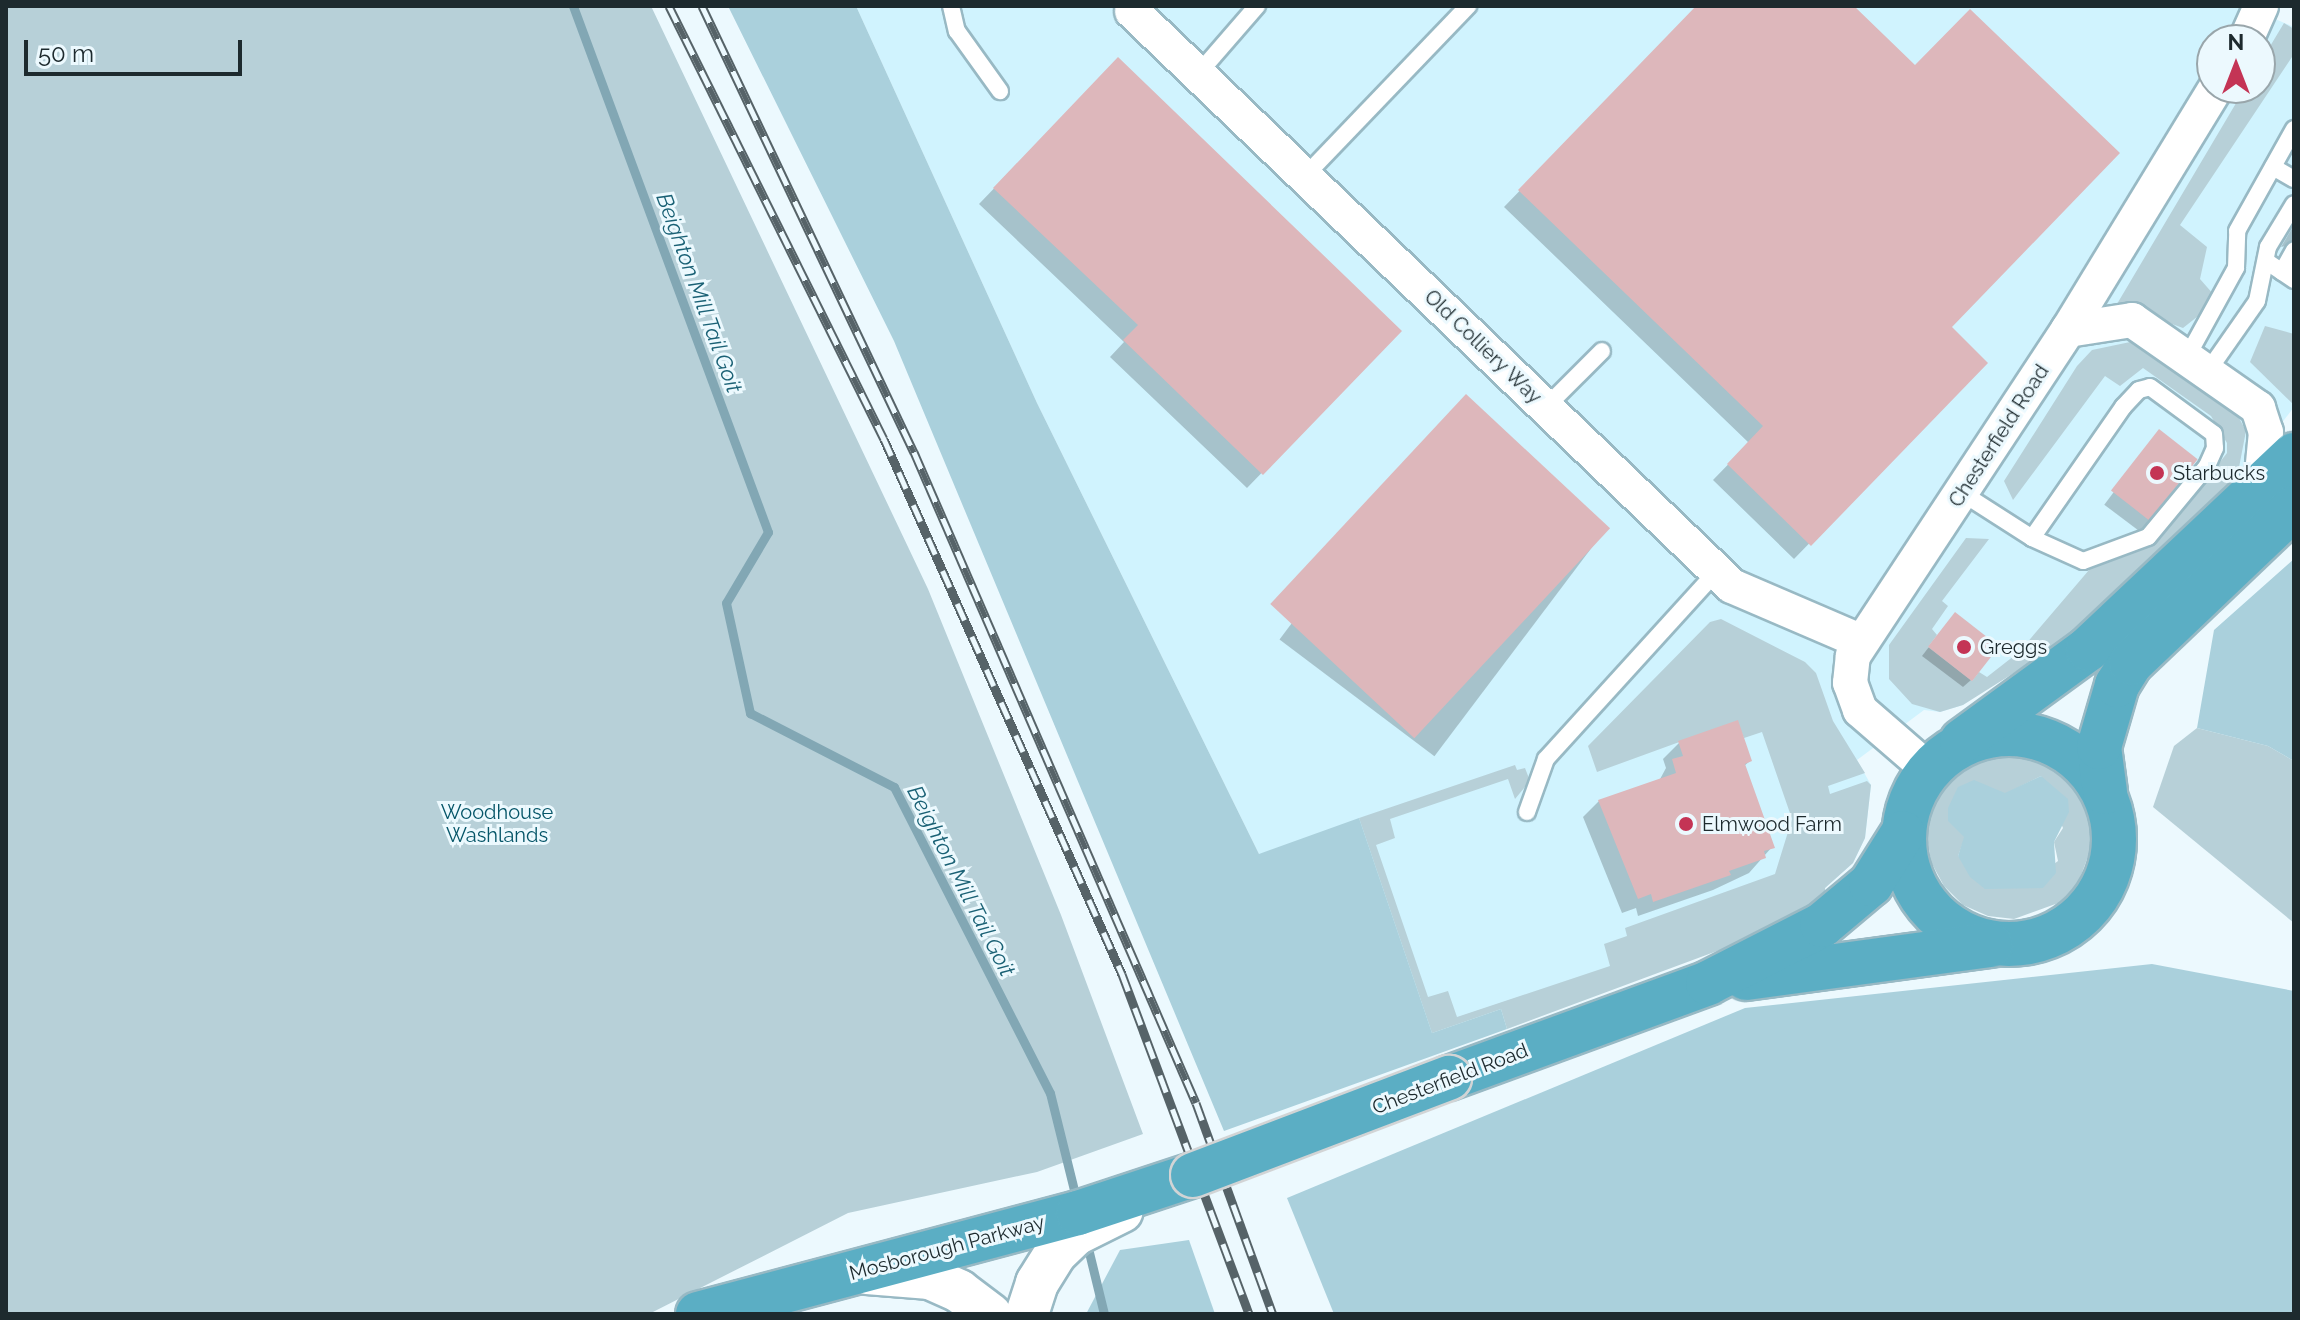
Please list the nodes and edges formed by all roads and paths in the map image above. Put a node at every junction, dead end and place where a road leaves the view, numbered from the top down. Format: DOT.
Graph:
graph roads {
  1 [pos="951,6"];
  2 [pos="1257,6"];
  3 [pos="1468,6"];
  4 [pos="1129,8"];
  5 [pos="1198,74"];
  6 [pos="1000,91"];
  7 [pos="2206,104"];
  8 [pos="2294,129"];
  9 [pos="2273,167"];
  10 [pos="1305,176"];
  11 [pos="2294,179"];
  12 [pos="2294,204"];
  13 [pos="2294,250"];
  14 [pos="2266,261"];
  15 [pos="2288,276"];
  16 [pos="2068,330"];
  17 [pos="1602,351"];
  18 [pos="2198,364"];
  19 [pos="1546,407"];
  20 [pos="2294,455"];
  21 [pos="1962,493"];
  22 [pos="2278,496"];
  23 [pos="2032,538"];
  24 [pos="1717,571"];
  25 [pos="1860,641"];
  26 [pos="1937,761"];
  27 [pos="2105,792"];
  28 [pos="1527,812"];
  29 [pos="1903,833"];
  30 [pos="1994,945"];
  31 [pos="1708,983"];
  32 [pos="1193,1175"];
  33 [pos="1077,1224"];
  34 [pos="847,1275"];
  35 [pos="698,1314"];
  36 [pos="990,1314"];
  37 [pos="1027,1314"];
  1 -- 6 [label="lane"];
  2 -- 5 [label="lane"];
  3 -- 10 [label="lane"];
  4 -- 5 [label="street, Old Colliery Way"];
  5 -- 10 [label="street, Old Colliery Way"];
  7 -- 16 [label="street, Chesterfield Road"];
  8 -- 9 [label="lane"];
  9 -- 11 [label="lane"];
  9 -- 18 [label="lane"];
  10 -- 19 [label="street, Old Colliery Way"];
  12 -- 14 [label="lane"];
  13 -- 15 [label="lane"];
  14 -- 15 [label="lane"];
  14 -- 18 [label="lane"];
  16 -- 18 [label="street"];
  16 -- 21 [label="street, Chesterfield Road"];
  17 -- 19 [label="lane"];
  18 -- 22 [label="street"];
  19 -- 24 [label="street, Old Colliery Way"];
  20 -- 22 [label="highway"];
  21 -- 23 [label="lane"];
  21 -- 25 [label="street, Chesterfield Road"];
  22 -- 26 [label="highway"];
  22 -- 27 [label="highway"];
  23 -- 23 [label="lane"];
  24 -- 25 [label="street, Old Colliery Way"];
  24 -- 28 [label="lane"];
  25 -- 26 [label="street, Chesterfield Road"];
  26 -- 27 [label="highway"];
  26 -- 29 [label="highway"];
  27 -- 30 [label="highway"];
  29 -- 30 [label="highway"];
  29 -- 31 [label="highway, Chesterfield Road"];
  30 -- 31 [label="highway, Chesterfield Road"];
  31 -- 32 [label="highway, Chesterfield Road, bridge"];
  32 -- 33 [label="highway, Mosborough Parkway"];
  33 -- 34 [label="highway, Mosborough Parkway"];
  33 -- 37 [label="street"];
  34 -- 35 [label="highway, Mosborough Parkway"];
  34 -- 36 [label="street"];
}
